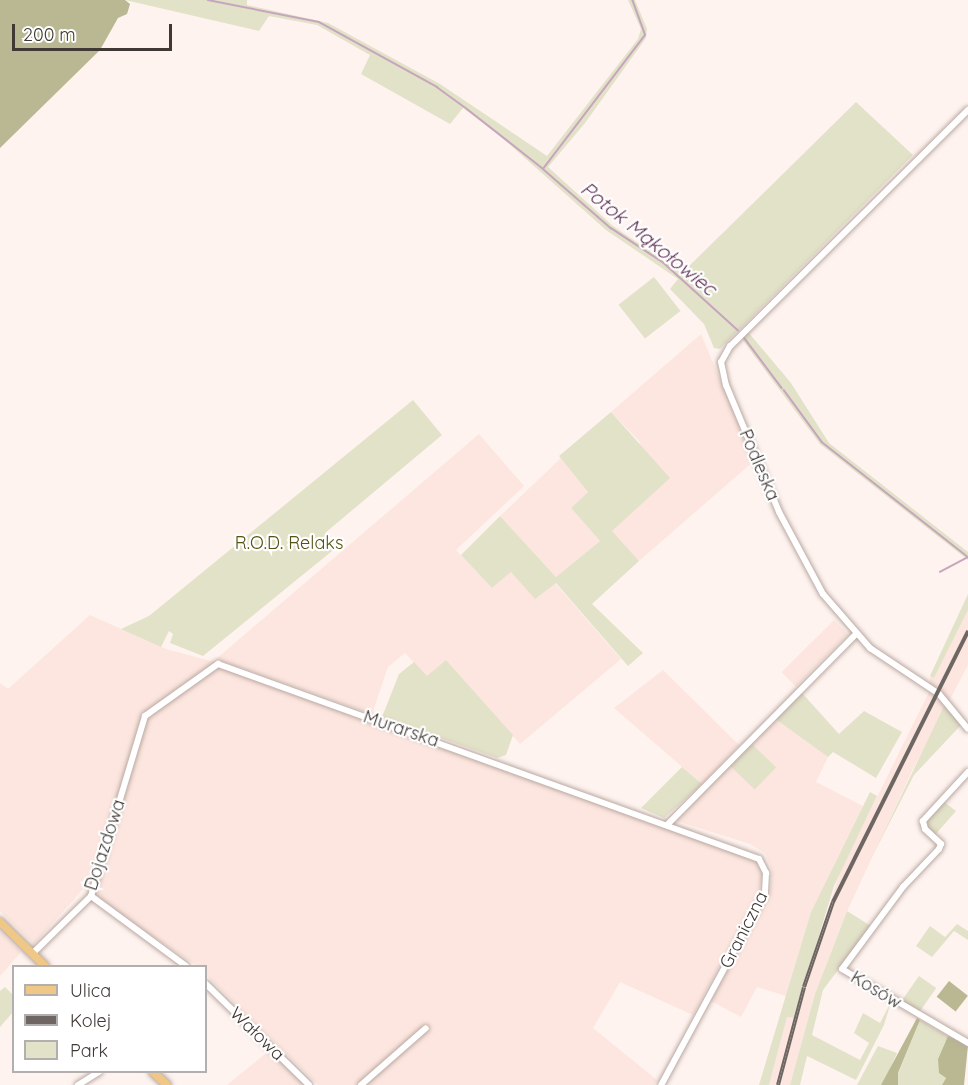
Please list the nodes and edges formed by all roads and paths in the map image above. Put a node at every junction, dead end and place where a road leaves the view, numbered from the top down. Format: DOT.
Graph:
graph roads {
  1 [pos="968,110"];
  2 [pos="856,634"];
  3 [pos="145,716"];
  4 [pos="968,729"];
  5 [pos="968,772"];
  6 [pos="668,824"];
  7 [pos="91,896"];
  8 [pos="0,922"];
  9 [pos="32,954"];
  10 [pos="44,965"];
  11 [pos="185,965"];
  12 [pos="207,985"];
  13 [pos="426,1028"];
  14 [pos="968,1043"];
  15 [pos="96,1073"];
  16 [pos="155,1073"];
  17 [pos="78,1085"];
  18 [pos="167,1085"];
  19 [pos="309,1085"];
  20 [pos="362,1085"];
  21 [pos="661,1085"];
  1 -- 2 [label="street, Podleska"];
  2 -- 4 [label="street"];
  2 -- 6 [label="street"];
  3 -- 6 [label="street, Murarska"];
  3 -- 7 [label="street, Dojazdowa"];
  5 -- 14 [label="street, Kosów"];
  6 -- 21 [label="street, Graniczna"];
  7 -- 9 [label="street, Dojazdowa"];
  7 -- 11 [label="street"];
  8 -- 9 [label="main road"];
  9 -- 10 [label="main road"];
  12 -- 19 [label="street, Wałowa"];
  13 -- 20 [label="street"];
  15 -- 17 [label="street"];
  16 -- 18 [label="main road"];
}
